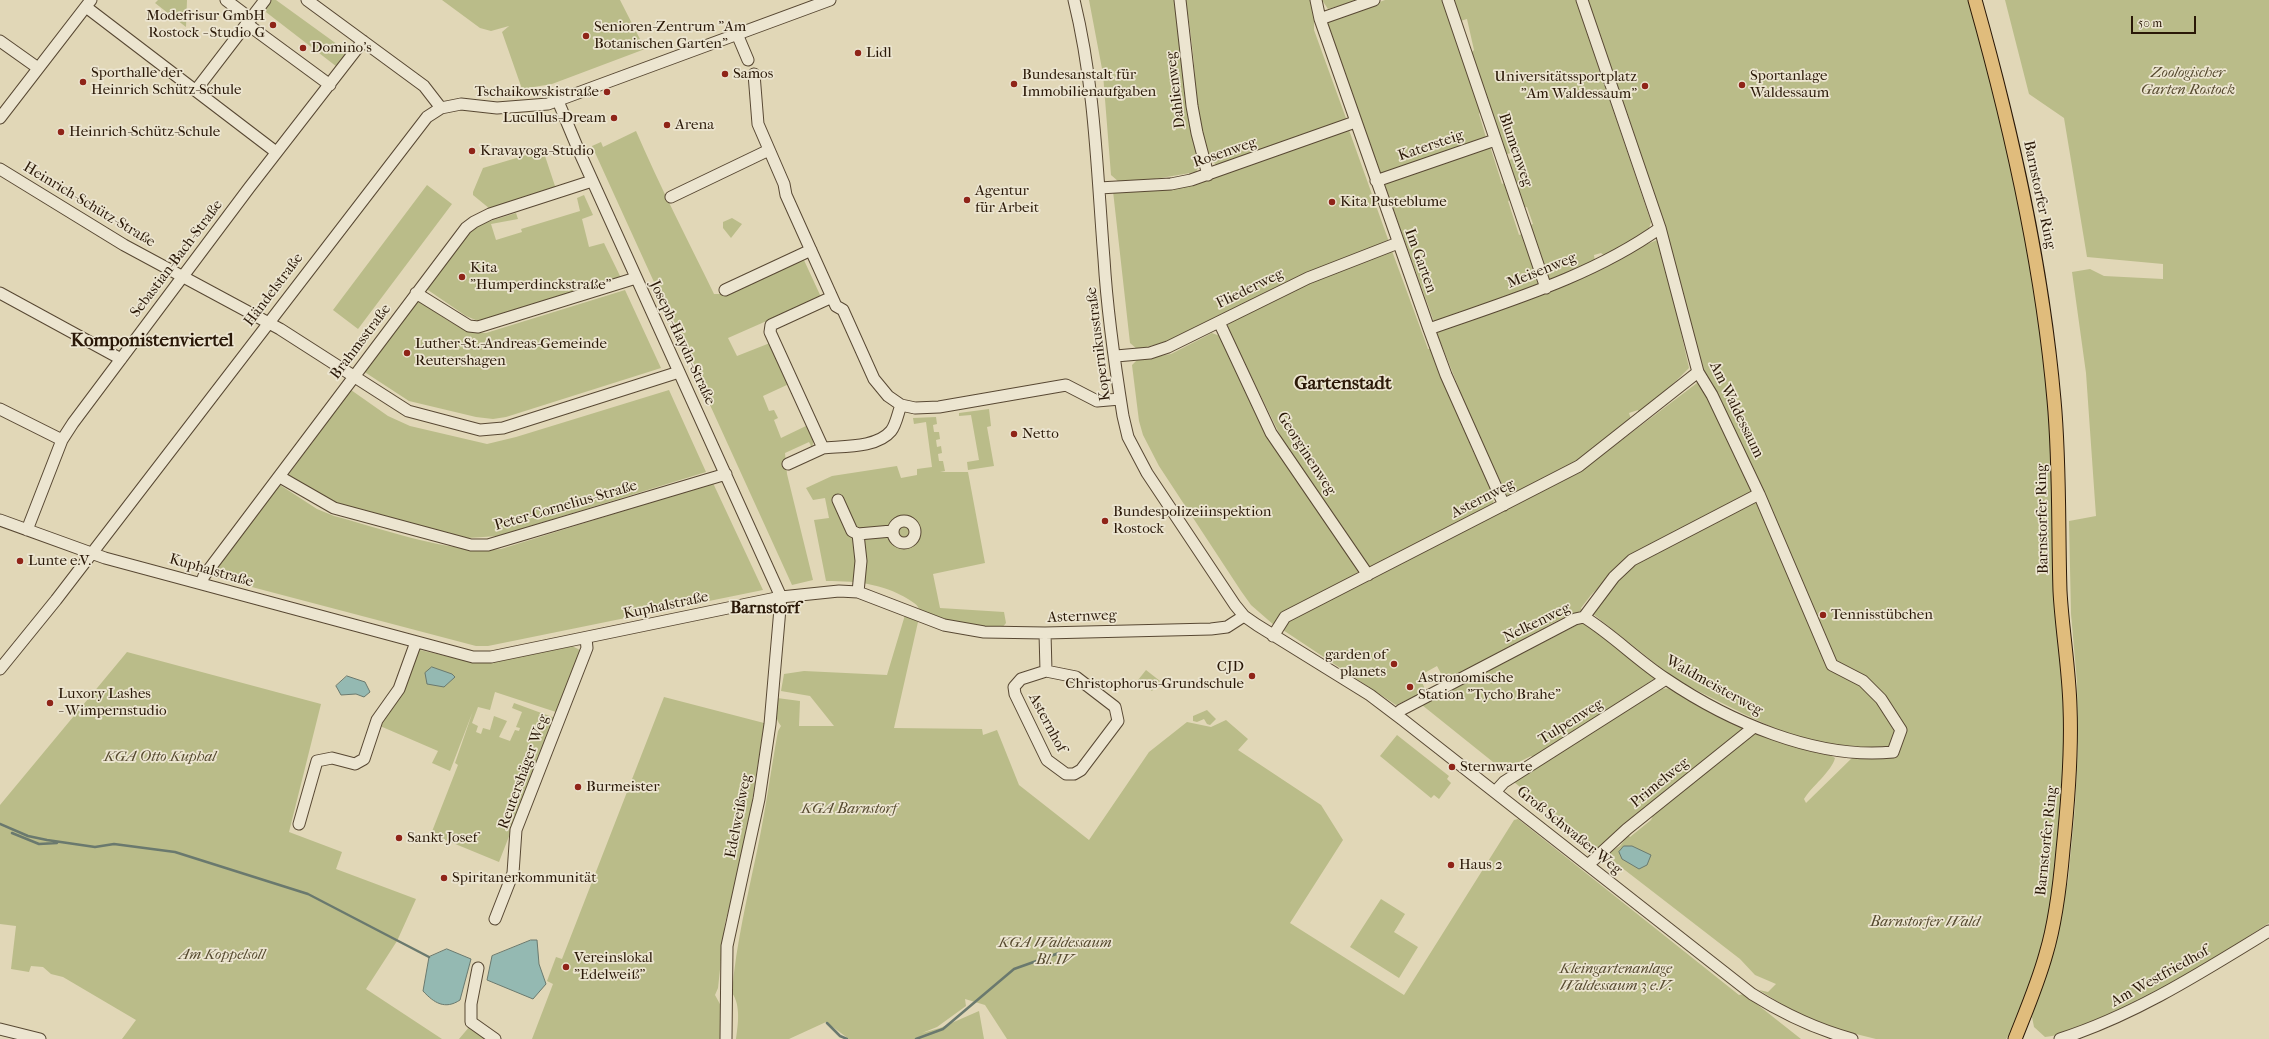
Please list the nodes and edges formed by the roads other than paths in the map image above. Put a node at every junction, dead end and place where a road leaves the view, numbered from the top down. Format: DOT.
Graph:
graph roads {
  1 [pos="226,0"];
  2 [pos="265,0"];
  3 [pos="307,0"];
  4 [pos="830,0"];
  5 [pos="1074,0"];
  6 [pos="1180,0"];
  7 [pos="1316,0"];
  8 [pos="1374,0"];
  9 [pos="1448,0"];
  10 [pos="1582,0"];
  11 [pos="1975,0"];
  12 [pos="88,3"];
  13 [pos="1320,19"];
  14 [pos="249,21"];
  15 [pos="737,34"];
  16 [pos="0,41"];
  17 [pos="363,41"];
  18 [pos="748,60"];
  19 [pos="38,68"];
  20 [pos="754,74"];
  21 [pos="330,85"];
  22 [pos="196,90"];
  23 [pos="558,101"];
  24 [pos="441,108"];
  25 [pos="0,118"];
  26 [pos="1355,122"];
  27 [pos="1495,140"];
  28 [pos="769,150"];
  29 [pos="276,152"];
  30 [pos="0,169"];
  31 [pos="1208,175"];
  32 [pos="592,181"];
  33 [pos="1376,181"];
  34 [pos="1098,188"];
  35 [pos="671,197"];
  36 [pos="1660,228"];
  37 [pos="1398,243"];
  38 [pos="811,250"];
  39 [pos="182,277"];
  40 [pos="636,278"];
  41 [pos="1546,288"];
  42 [pos="725,290"];
  43 [pos="0,293"];
  44 [pos="416,293"];
  45 [pos="832,297"];
  46 [pos="269,322"];
  47 [pos="1219,322"];
  48 [pos="1429,329"];
  49 [pos="1116,356"];
  50 [pos="121,359"];
  51 [pos="679,372"];
  52 [pos="1698,372"];
  53 [pos="354,377"];
  54 [pos="1120,399"];
  55 [pos="901,405"];
  56 [pos="0,409"];
  57 [pos="62,440"];
  58 [pos="823,448"];
  59 [pos="788,464"];
  60 [pos="726,474"];
  61 [pos="280,477"];
  62 [pos="1759,494"];
  63 [pos="838,500"];
  64 [pos="1504,505"];
  65 [pos="0,520"];
  66 [pos="27,530"];
  67 [pos="892,531"];
  68 [pos="858,534"];
  69 [pos="92,553"];
  70 [pos="1368,575"];
  71 [pos="201,583"];
  72 [pos="858,592"];
  73 [pos="781,597"];
  74 [pos="920,616"];
  75 [pos="1244,616"];
  76 [pos="1584,617"];
  77 [pos="1045,633"];
  78 [pos="1273,636"];
  79 [pos="586,638"];
  80 [pos="416,642"];
  81 [pos="0,668"];
  82 [pos="1046,671"];
  83 [pos="1666,679"];
  84 [pos="1397,715"];
  85 [pos="1754,727"];
  86 [pos="1845,751"];
  87 [pos="1496,792"];
  88 [pos="299,824"];
  89 [pos="1588,865"];
  90 [pos="495,919"];
  91 [pos="2269,931"];
  92 [pos="478,968"];
  93 [pos="0,1029"];
  94 [pos="2082,1036"];
  95 [pos="40,1039"];
  96 [pos="495,1039"];
  97 [pos="726,1039"];
  98 [pos="1852,1039"];
  99 [pos="2015,1039"];
  100 [pos="2060,1039"];
  1 -- 14 [label="street"];
  2 -- 14 [label="street"];
  3 -- 17 [label="street"];
  4 -- 15 [label="street"];
  5 -- 34 [label="street, Kopernikusstraße"];
  6 -- 31 [label="street, Dahlienweg"];
  7 -- 13 [label="street, Im Garten"];
  8 -- 13 [label="street"];
  9 -- 27 [label="street, Blumenweg"];
  10 -- 36 [label="street, Am Waldessaum"];
  11 -- 99 [label="main road, Barnstorfer Ring"];
  12 -- 19 [label="street"];
  12 -- 22 [label="street"];
  13 -- 26 [label="street, Im Garten"];
  14 -- 21 [label="street"];
  14 -- 22 [label="street"];
  15 -- 18 [label="street"];
  15 -- 23 [label="street"];
  16 -- 19 [label="street"];
  17 -- 21 [label="street, Sebastian-Bach-Straße"];
  17 -- 24 [label="street"];
  19 -- 25 [label="street"];
  20 -- 28 [label="street"];
  21 -- 29 [label="street, Sebastian-Bach-Straße"];
  22 -- 29 [label="street"];
  23 -- 24 [label="street"];
  23 -- 32 [label="street, Joseph-Haydn-Straße"];
  24 -- 46 [label="street, Händelstraße"];
  26 -- 31 [label="street, Rosenweg"];
  26 -- 33 [label="street, Im Garten"];
  27 -- 33 [label="street, Katersteig"];
  27 -- 41 [label="street, Blumenweg"];
  28 -- 35 [label="street"];
  28 -- 38 [label="street"];
  29 -- 39 [label="street, Sebastian-Bach-Straße"];
  30 -- 39 [label="street, Heinrich-Schütz-Straße"];
  31 -- 34 [label="street, Rosenweg"];
  32 -- 40 [label="street, Joseph-Haydn-Straße"];
  32 -- 44 [label="street, Brahmsstraße"];
  33 -- 37 [label="street, Im Garten"];
  34 -- 49 [label="street, Kopernikusstraße"];
  36 -- 41 [label="street, Meisenweg"];
  36 -- 52 [label="street, Am Waldessaum"];
  37 -- 47 [label="street, Fliederweg"];
  37 -- 48 [label="street, Im Garten"];
  38 -- 42 [label="street"];
  38 -- 45 [label="street"];
  39 -- 46 [label="street, Heinrich-Schütz-Straße"];
  39 -- 50 [label="street, Sebastian-Bach-Straße"];
  40 -- 44 [label="street"];
  40 -- 51 [label="street, Joseph-Haydn-Straße"];
  41 -- 48 [label="street, Meisenweg"];
  43 -- 50 [label="street"];
  44 -- 53 [label="street, Brahmsstraße"];
  45 -- 55 [label="street"];
  45 -- 58 [label="street"];
  46 -- 53 [label="street, Heinrich-Schütz-Straße"];
  46 -- 69 [label="street, Händelstraße"];
  47 -- 49 [label="street, Fliederweg"];
  47 -- 70 [label="street, Georginenweg"];
  48 -- 64 [label="street, Im Garten"];
  49 -- 54 [label="street, Kopernikusstraße"];
  50 -- 57 [label="street, Sebastian-Bach-Straße"];
  51 -- 53 [label="street, Heinrich-Schütz-Straße"];
  51 -- 60 [label="street, Joseph-Haydn-Straße"];
  52 -- 62 [label="street, Am Waldessaum"];
  52 -- 64 [label="street, Asternweg"];
  53 -- 61 [label="street, Brahmsstraße"];
  54 -- 55 [label="street"];
  54 -- 75 [label="street, Kopernikusstraße"];
  55 -- 58 [label="street"];
  56 -- 57 [label="street"];
  57 -- 66 [label="street, Sebastian-Bach-Straße"];
  58 -- 59 [label="street"];
  60 -- 61 [label="street, Peter-Cornelius-Straße"];
  60 -- 73 [label="street, Joseph-Haydn-Straße"];
  61 -- 71 [label="street, Brahmsstraße"];
  62 -- 76 [label="street, Nelkenweg"];
  62 -- 86 [label="street, Am Waldessaum"];
  63 -- 68 [label="street"];
  64 -- 70 [label="street, Asternweg"];
  65 -- 66 [label="street, Kuphalstraße"];
  66 -- 69 [label="street, Kuphalstraße"];
  67 -- 68 [label="street"];
  68 -- 72 [label="street"];
  69 -- 71 [label="street, Kuphalstraße"];
  69 -- 81 [label="street, Händelstraße"];
  70 -- 78 [label="street, Asternweg"];
  71 -- 80 [label="street, Kuphalstraße"];
  72 -- 73 [label="street, Kuphalstraße"];
  72 -- 74 [label="street, Kuphalstraße"];
  73 -- 79 [label="street, Kuphalstraße"];
  73 -- 97 [label="street, Edelweißweg"];
  74 -- 77 [label="street, Asternweg"];
  75 -- 77 [label="street, Asternweg"];
  75 -- 78 [label="street, Kopernikusstraße"];
  76 -- 83 [label="street, Waldmeisterweg"];
  76 -- 84 [label="street, Nelkenweg"];
  77 -- 82 [label="street, Asternhof"];
  78 -- 84 [label="street, Groß Schwaßer Weg"];
  79 -- 80 [label="street, Kuphalstraße"];
  79 -- 90 [label="street, Reutershäger Weg"];
  80 -- 88 [label="street"];
  82 -- 82 [label="street, Asternhof"];
  83 -- 85 [label="street, Waldmeisterweg"];
  83 -- 87 [label="street, Tulpenweg"];
  84 -- 87 [label="street, Groß Schwaßer Weg"];
  85 -- 86 [label="street, Waldmeisterweg"];
  85 -- 89 [label="street, Primelweg"];
  87 -- 89 [label="street, Groß Schwaßer Weg"];
  89 -- 98 [label="street, Groß Schwaßer Weg"];
  91 -- 94 [label="street, Am Westfriedhof"];
  92 -- 96 [label="street"];
  93 -- 95 [label="street"];
  94 -- 100 [label="street, Am Westfriedhof"];
}
